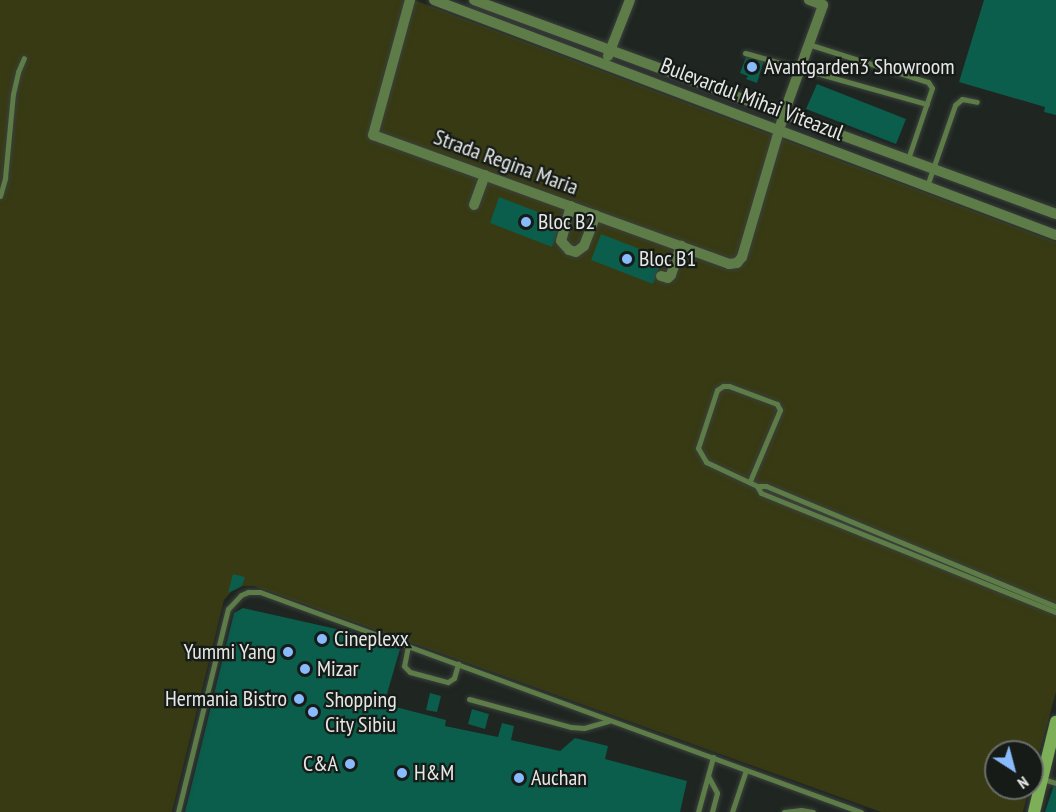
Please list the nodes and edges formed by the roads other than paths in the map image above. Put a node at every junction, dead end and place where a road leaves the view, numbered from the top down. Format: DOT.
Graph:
graph roads {
  1 [pos="410,0"];
  2 [pos="434,0"];
  3 [pos="474,0"];
  4 [pos="630,0"];
  5 [pos="809,0"];
  6 [pos="823,3"];
  7 [pos="807,44"];
  8 [pos="611,49"];
  9 [pos="746,53"];
  10 [pos="24,58"];
  11 [pos="605,64"];
  12 [pos="799,68"];
  13 [pos="977,102"];
  14 [pos="927,104"];
  15 [pos="784,113"];
  16 [pos="779,130"];
  17 [pos="908,159"];
  18 [pos="934,169"];
  19 [pos="485,175"];
  20 [pos="927,186"];
  21 [pos="994,191"];
  22 [pos="0,196"];
  23 [pos="474,205"];
  24 [pos="571,206"];
  25 [pos="988,209"];
  26 [pos="1056,214"];
  27 [pos="596,215"];
  28 [pos="1056,235"];
  29 [pos="681,246"];
  30 [pos="661,276"];
  31 [pos="750,481"];
  32 [pos="757,486"];
  33 [pos="1056,607"];
  34 [pos="1056,612"];
  35 [pos="408,646"];
  36 [pos="458,664"];
  37 [pos="469,699"];
  38 [pos="609,720"];
  39 [pos="1055,731"];
  40 [pos="713,758"];
  41 [pos="746,770"];
  42 [pos="1044,771"];
  43 [pos="708,776"];
  44 [pos="178,812"];
  45 [pos="698,812"];
  46 [pos="712,812"];
  47 [pos="732,812"];
  48 [pos="784,812"];
  49 [pos="813,812"];
  50 [pos="861,812"];
  1 -- 19 [label="street, Strada Regina Maria"];
  2 -- 11 [label="street, Bulevardul Mihai Viteazul"];
  3 -- 8 [label="street, Bulevardul Mihai Viteazul"];
  4 -- 8 [label="street"];
  5 -- 6 [label="street"];
  6 -- 7 [label="street"];
  7 -- 12 [label="street"];
  7 -- 14 [label="lane"];
  8 -- 11 [label="street"];
  8 -- 15 [label="street, Bulevardul Mihai Viteazul"];
  9 -- 12 [label="lane"];
  10 -- 22 [label="lane"];
  11 -- 16 [label="street, Bulevardul Mihai Viteazul"];
  12 -- 14 [label="lane"];
  12 -- 15 [label="street"];
  13 -- 18 [label="lane"];
  14 -- 17 [label="lane"];
  15 -- 16 [label="street"];
  15 -- 17 [label="street, Bulevardul Mihai Viteazul"];
  16 -- 20 [label="street, Bulevardul Mihai Viteazul"];
  16 -- 29 [label="street, Strada Regina Maria"];
  17 -- 18 [label="street, Bulevardul Mihai Viteazul"];
  18 -- 20 [label="lane"];
  18 -- 21 [label="street, Bulevardul Mihai Viteazul"];
  19 -- 23 [label="street"];
  19 -- 24 [label="street, Strada Regina Maria"];
  20 -- 25 [label="street, Bulevardul Mihai Viteazul"];
  21 -- 25 [label="street"];
  21 -- 26 [label="street, Bulevardul Mihai Viteazul"];
  24 -- 27 [label="street, Strada Regina Maria"];
  24 -- 27 [label="street"];
  25 -- 28 [label="street, Bulevardul Mihai Viteazul"];
  27 -- 29 [label="street, Strada Regina Maria"];
  29 -- 30 [label="street"];
  31 -- 31 [label="lane"];
  31 -- 32 [label="lane"];
  32 -- 33 [label="lane"];
  32 -- 34 [label="lane"];
  35 -- 36 [label="lane"];
  35 -- 36 [label="lane"];
  35 -- 44 [label="lane"];
  36 -- 38 [label="lane"];
  37 -- 38 [label="lane"];
  38 -- 40 [label="lane"];
  39 -- 42 [label="street"];
  40 -- 41 [label="lane"];
  40 -- 43 [label="lane"];
  41 -- 47 [label="lane"];
  41 -- 50 [label="lane"];
  43 -- 45 [label="lane"];
  43 -- 46 [label="lane"];
  48 -- 49 [label="lane"];
}
